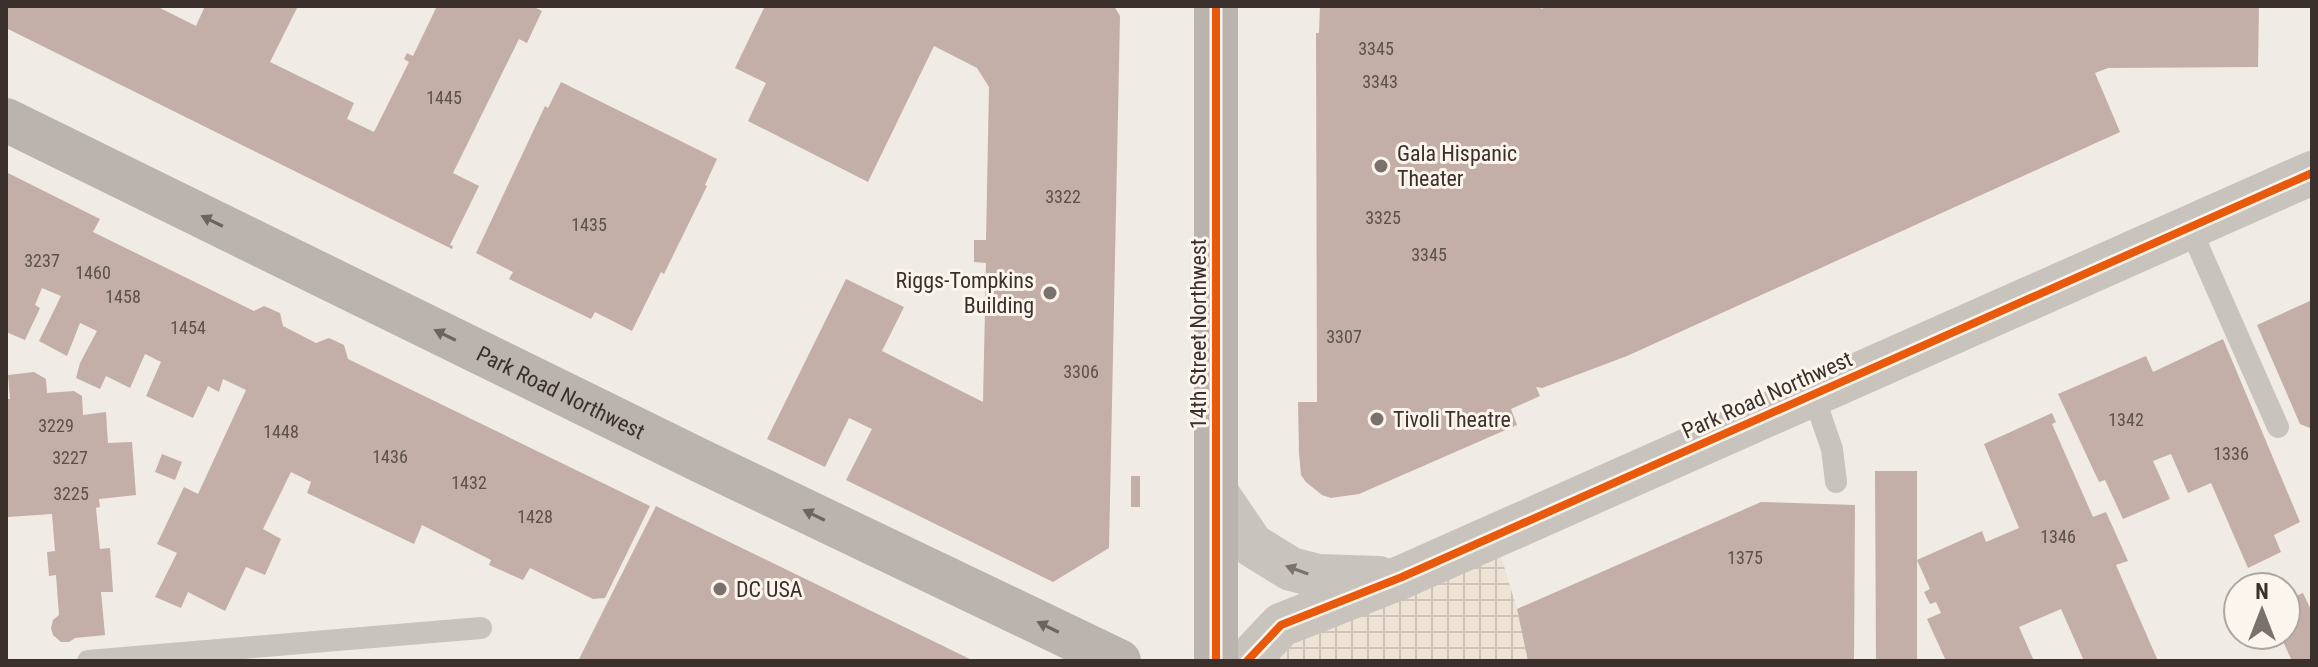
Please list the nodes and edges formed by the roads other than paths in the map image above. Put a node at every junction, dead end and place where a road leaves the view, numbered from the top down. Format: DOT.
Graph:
graph roads {
  1 [pos="1216,6"];
  2 [pos="6,120"];
  3 [pos="2312,173"];
  4 [pos="2190,228"];
  5 [pos="1813,394"];
  6 [pos="2278,427"];
  7 [pos="1836,482"];
  8 [pos="1216,492"];
  9 [pos="1402,577"];
  10 [pos="481,628"];
  11 [pos="88,661"];
  12 [pos="1119,661"];
  13 [pos="1216,661"];
  14 [pos="1247,661"];
  1 -- 8 [label="main road, 14th Street Northwest"];
  12 -- 2 [label="main road, Park Road Northwest, one-way"];
  3 -- 4 [label="street, Park Road Northwest"];
  4 -- 5 [label="street, Park Road Northwest"];
  4 -- 6 [label="lane"];
  5 -- 7 [label="lane"];
  5 -- 9 [label="street, Park Road Northwest"];
  9 -- 8 [label="street, Park Road Northwest, one-way"];
  8 -- 13 [label="main road, 14th Street Northwest"];
  9 -- 14 [label="street, Park Road Northwest"];
  10 -- 11 [label="lane"];
}
